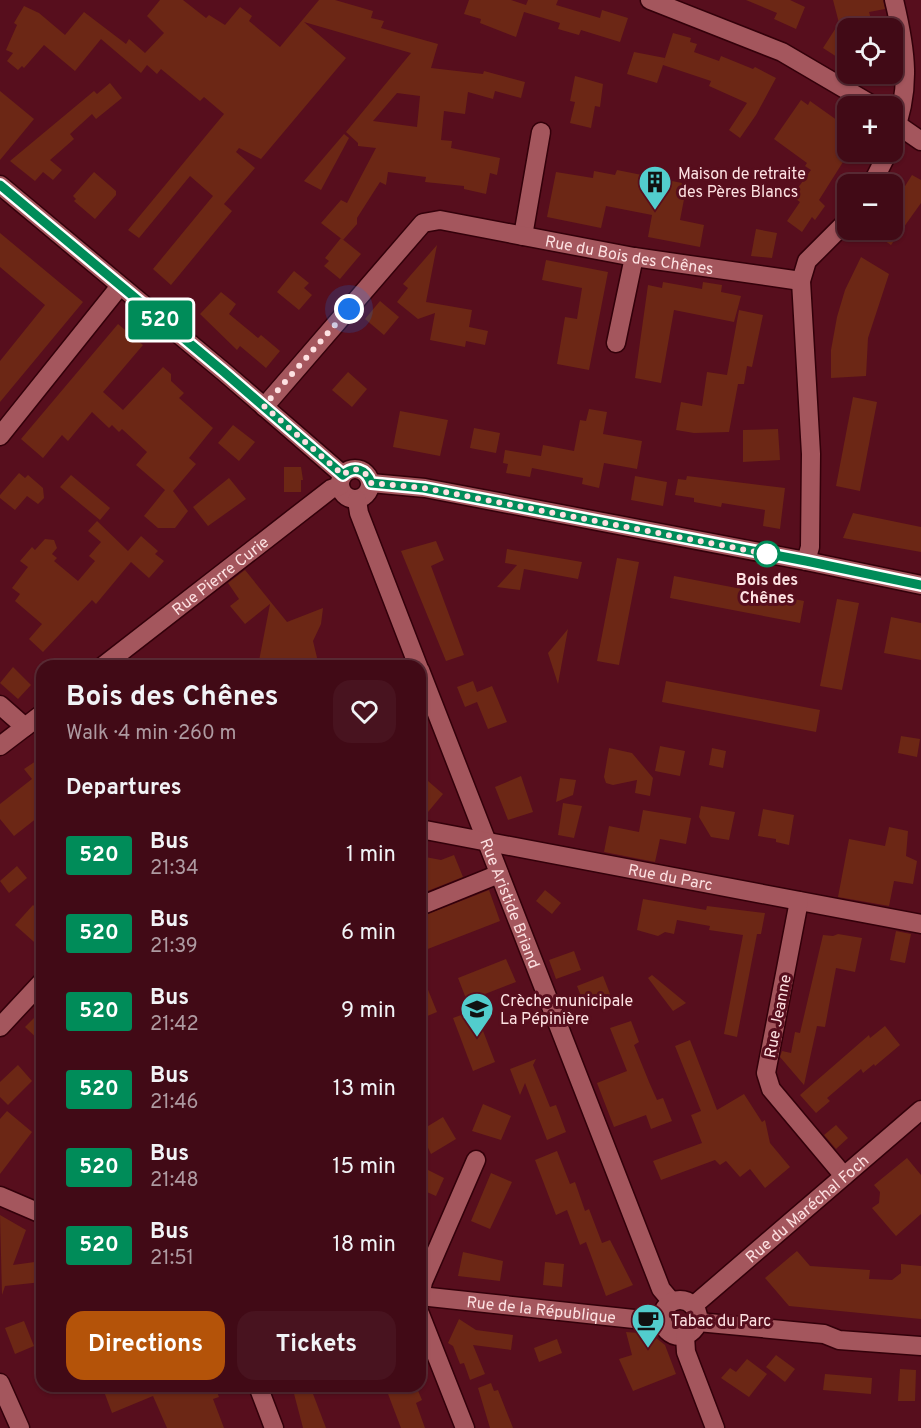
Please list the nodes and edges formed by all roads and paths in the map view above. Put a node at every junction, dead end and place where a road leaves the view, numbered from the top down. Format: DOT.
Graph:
graph roads {
  1 [pos="650,0"];
  2 [pos="894,0"];
  3 [pos="857,96"];
  4 [pos="900,96"];
  5 [pos="541,132"];
  6 [pos="903,132"];
  7 [pos="921,141"];
  8 [pos="0,185"];
  9 [pos="837,231"];
  10 [pos="523,236"];
  11 [pos="634,257"];
  12 [pos="801,281"];
  13 [pos="120,286"];
  14 [pos="616,343"];
  15 [pos="264,406"];
  16 [pos="0,436"];
  17 [pos="342,481"];
  18 [pos="371,483"];
  19 [pos="357,500"];
  20 [pos="806,561"];
  21 [pos="921,585"];
  22 [pos="111,660"];
  23 [pos="416,660"];
  24 [pos="426,686"];
  25 [pos="0,705"];
  26 [pos="36,718"];
  27 [pos="25,726"];
  28 [pos="0,746"];
  29 [pos="426,830"];
  30 [pos="486,841"];
  31 [pos="499,874"];
  32 [pos="799,901"];
  33 [pos="426,904"];
  34 [pos="921,924"];
  35 [pos="36,988"];
  36 [pos="0,1027"];
  37 [pos="921,1110"];
  38 [pos="476,1160"];
  39 [pos="844,1176"];
  40 [pos="0,1196"];
  41 [pos="36,1211"];
  42 [pos="426,1275"];
  43 [pos="426,1297"];
  44 [pos="672,1302"];
  45 [pos="695,1314"];
  46 [pos="662,1322"];
  47 [pos="426,1329"];
  48 [pos="684,1336"];
  49 [pos="921,1346"];
  50 [pos="0,1383"];
  51 [pos="260,1392"];
  52 [pos="20,1428"];
  53 [pos="274,1428"];
  54 [pos="465,1428"];
  55 [pos="715,1428"];
  1 -- 3 [label="street"];
  2 -- 4 [label="street"];
  5 -- 10 [label="street"];
  6 -- 7 [label="street"];
  8 -- 13 [label="street"];
  9 -- 12 [label="street"];
  10 -- 11 [label="street, Rue du Bois des Chênes"];
  10 -- 15 [label="street, Rue du Bois des Chênes"];
  11 -- 12 [label="street, Rue du Bois des Chênes"];
  11 -- 14 [label="street"];
  12 -- 20 [label="street"];
  13 -- 15 [label="street"];
  13 -- 16 [label="street"];
  15 -- 17 [label="street"];
  17 -- 18 [label="street"];
  17 -- 19 [label="street"];
  17 -- 22 [label="street, Rue Pierre Curie"];
  18 -- 19 [label="street"];
  18 -- 20 [label="street"];
  19 -- 23 [label="street, Rue Aristide Briand"];
  20 -- 21 [label="street"];
  24 -- 30 [label="street, Rue Aristide Briand"];
  25 -- 27 [label="street"];
  26 -- 27 [label="street"];
  27 -- 28 [label="street"];
  29 -- 30 [label="street, Rue du Parc"];
  30 -- 31 [label="street, Rue Aristide Briand"];
  30 -- 32 [label="street, Rue du Parc"];
  31 -- 33 [label="street"];
  31 -- 44 [label="street, Rue Aristide Briand"];
  32 -- 34 [label="street, Rue du Parc"];
  32 -- 39 [label="street, Rue Jeanne"];
  35 -- 36 [label="street"];
  37 -- 39 [label="street, Rue du Maréchal Foch"];
  38 -- 42 [label="street"];
  39 -- 45 [label="street, Rue du Maréchal Foch"];
  40 -- 41 [label="street"];
  43 -- 46 [label="street, Rue de la République"];
  44 -- 45 [label="street"];
  44 -- 46 [label="street"];
  45 -- 48 [label="street"];
  45 -- 49 [label="street"];
  46 -- 48 [label="street"];
  47 -- 54 [label="street"];
  48 -- 55 [label="street"];
  50 -- 52 [label="street"];
  51 -- 53 [label="street"];
}
